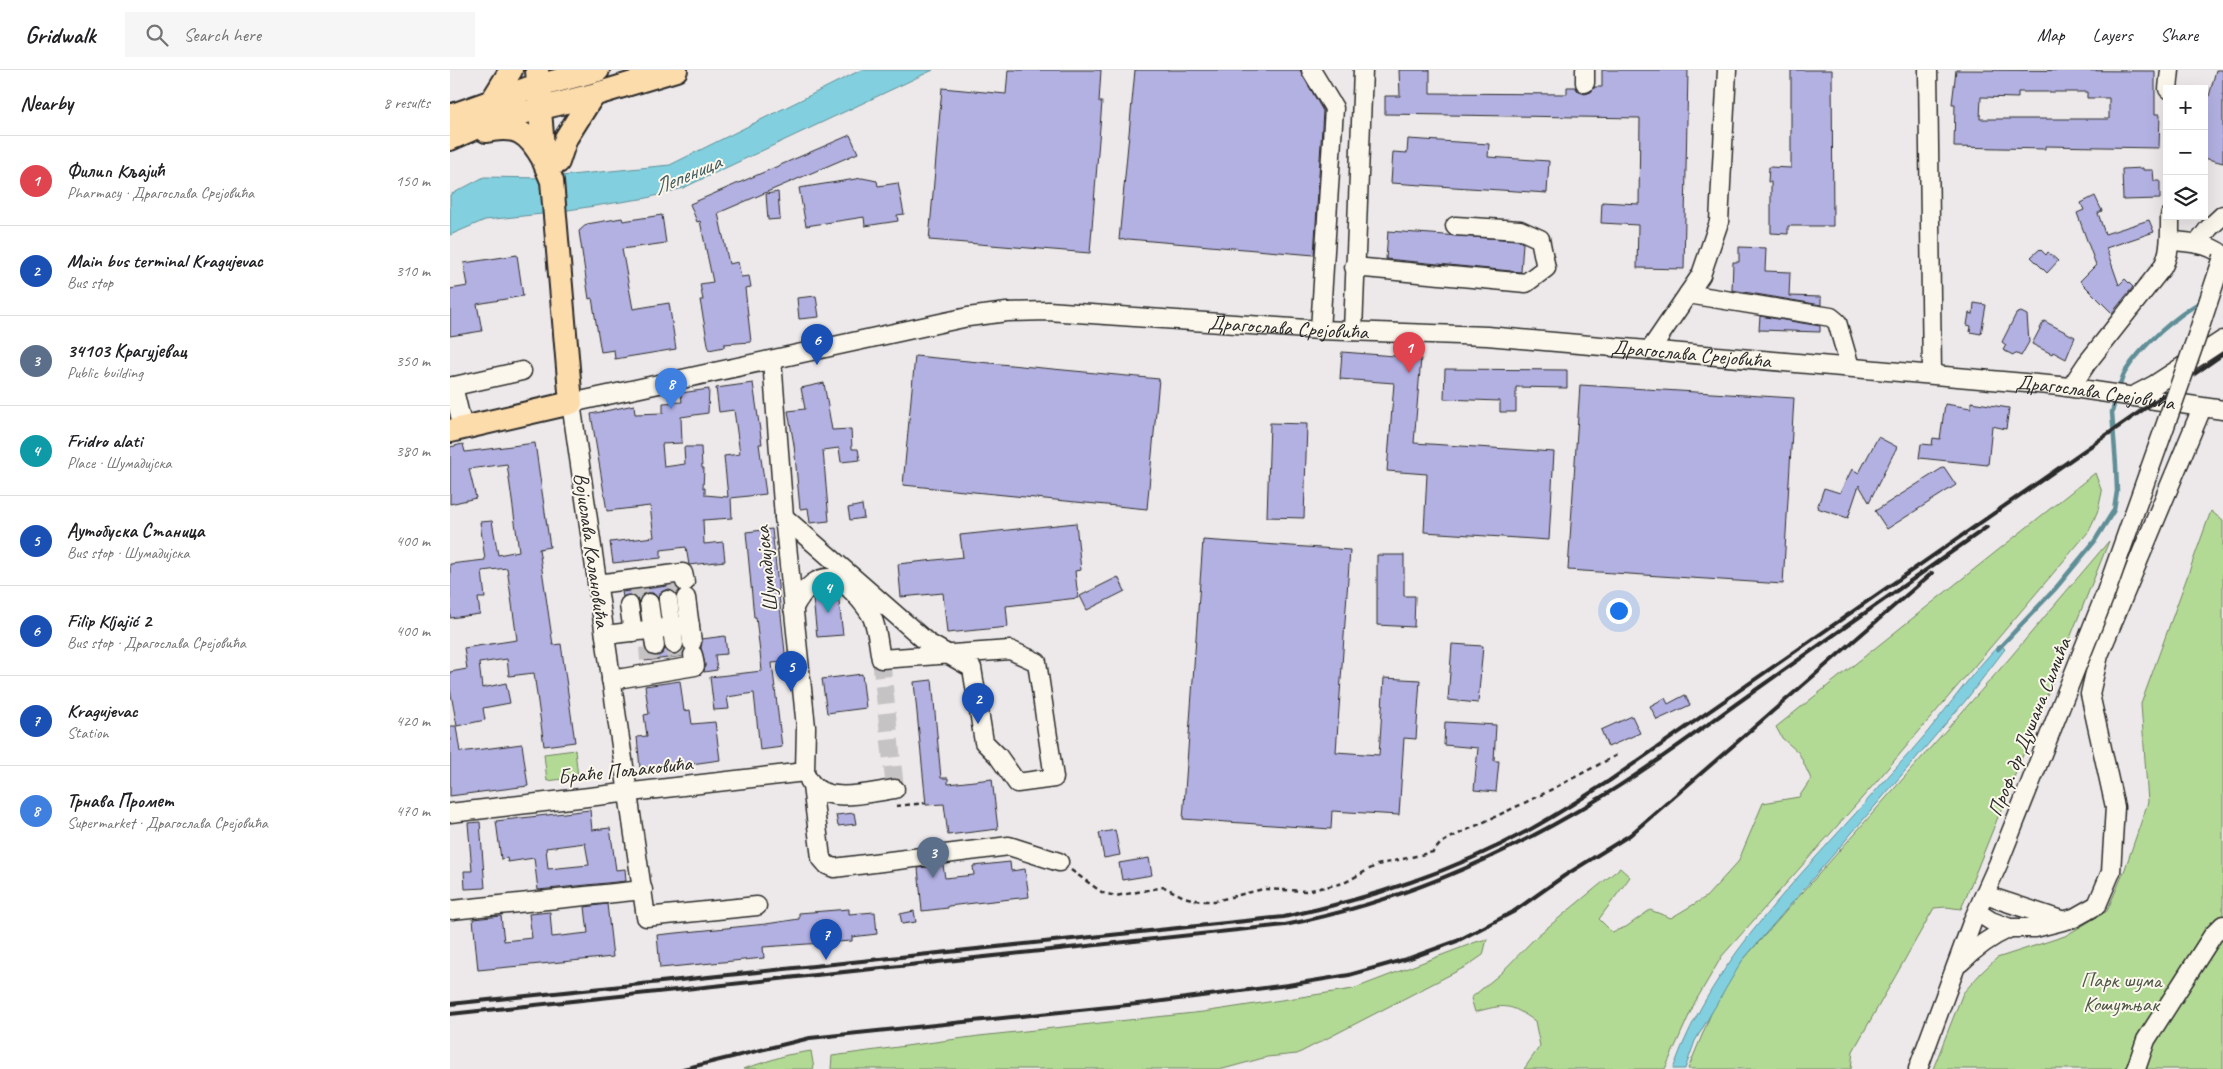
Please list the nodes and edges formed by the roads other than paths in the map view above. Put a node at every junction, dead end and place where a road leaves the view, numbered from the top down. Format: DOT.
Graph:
graph roads {
  1 [pos="511,70"];
  2 [pos="598,70"];
  3 [pos="676,70"];
  4 [pos="1311,70"];
  5 [pos="1363,70"];
  6 [pos="1727,70"];
  7 [pos="1928,70"];
  8 [pos="2170,70"];
  9 [pos="545,77"];
  10 [pos="2168,85"];
  11 [pos="593,95"];
  12 [pos="493,99"];
  13 [pos="548,107"];
  14 [pos="453,130"];
  15 [pos="551,168"];
  16 [pos="2223,215"];
  17 [pos="2170,220"];
  18 [pos="1455,226"];
  19 [pos="2170,240"];
  20 [pos="2197,244"];
  21 [pos="2223,256"];
  22 [pos="1354,267"];
  23 [pos="1688,294"];
  24 [pos="1320,330"];
  25 [pos="1353,331"];
  26 [pos="2223,340"];
  27 [pos="1650,350"];
  28 [pos="772,360"];
  29 [pos="1850,367"];
  30 [pos="522,371"];
  31 [pos="1932,374"];
  32 [pos="452,386"];
  33 [pos="2071,387"];
  34 [pos="2128,395"];
  35 [pos="571,403"];
  36 [pos="2202,408"];
  37 [pos="2223,410"];
  38 [pos="457,429"];
  39 [pos="784,517"];
  40 [pos="597,584"];
  41 [pos="638,590"];
  42 [pos="793,609"];
  43 [pos="605,635"];
  44 [pos="683,647"];
  45 [pos="650,650"];
  46 [pos="946,654"];
  47 [pos="611,680"];
  48 [pos="808,779"];
  49 [pos="895,789"];
  50 [pos="627,792"];
  51 [pos="450,813"];
  52 [pos="1059,862"];
  53 [pos="643,890"];
  54 [pos="1985,895"];
  55 [pos="757,906"];
  56 [pos="451,909"];
  57 [pos="1977,912"];
  58 [pos="2061,920"];
  59 [pos="2223,926"];
  60 [pos="2010,928"];
  61 [pos="1956,967"];
  62 [pos="1918,1069"];
  63 [pos="2136,1069"];
  1 -- 12 [label="main road"];
  2 -- 9 [label="main road"];
  3 -- 11 [label="main road"];
  4 -- 24 [label="street"];
  5 -- 22 [label="street"];
  6 -- 23 [label="street"];
  7 -- 31 [label="street"];
  8 -- 10 [label="street"];
  9 -- 12 [label="main road"];
  9 -- 13 [label="main road, Војислава Калановића"];
  11 -- 13 [label="main road"];
  11 -- 15 [label="main road"];
  12 -- 14 [label="main road"];
  13 -- 14 [label="main road"];
  13 -- 15 [label="main road, Војислава Калановића"];
  14 -- 15 [label="main road"];
  15 -- 35 [label="main road, Војислава Калановића"];
  16 -- 20 [label="street"];
  17 -- 19 [label="street"];
  18 -- 22 [label="street"];
  19 -- 20 [label="street"];
  19 -- 33 [label="street"];
  20 -- 21 [label="street"];
  21 -- 54 [label="street, Проф. др Душана Симића, bridge"];
  22 -- 25 [label="street"];
  23 -- 27 [label="street"];
  23 -- 29 [label="street"];
  24 -- 25 [label="street, Драгослава Срејовића"];
  24 -- 28 [label="street, Драгослава Срејовића"];
  25 -- 27 [label="street, Драгослава Срејовића"];
  26 -- 34 [label="street"];
  27 -- 29 [label="street, Драгослава Срејовића"];
  28 -- 35 [label="street, Драгослава Срејовића"];
  28 -- 39 [label="street, Шумадијска"];
  29 -- 31 [label="street, Драгослава Срејовића"];
  30 -- 32 [label="street"];
  31 -- 33 [label="street, Драгослава Срејовића"];
  32 -- 38 [label="street"];
  33 -- 34 [label="street, Драгослава Срејовића"];
  34 -- 36 [label="street, Драгослава Срејовића"];
  35 -- 38 [label="main road, Драгослава Срејовића"];
  35 -- 40 [label="street, Војислава Калановића"];
  36 -- 37 [label="street, Драгослава Срејовића"];
  36 -- 58 [label="street"];
  39 -- 42 [label="street, Шумадијска"];
  39 -- 46 [label="street"];
  40 -- 41 [label="street"];
  40 -- 43 [label="street, Војислава Калановића"];
  41 -- 44 [label="street"];
  41 -- 45 [label="street"];
  42 -- 46 [label="street"];
  42 -- 48 [label="street, Шумадијска"];
  43 -- 45 [label="street"];
  43 -- 47 [label="street, Војислава Калановића"];
  44 -- 45 [label="street"];
  44 -- 45 [label="street"];
  45 -- 47 [label="street"];
  46 -- 46 [label="street"];
  47 -- 50 [label="street, Војислава Калановића"];
  48 -- 49 [label="street"];
  48 -- 50 [label="street, Браће Пољаковића"];
  48 -- 52 [label="street, Шумадијска"];
  50 -- 51 [label="street, Браће Пољаковића"];
  50 -- 53 [label="street, Војислава Калановића"];
  53 -- 55 [label="street, Војислава Калановића"];
  53 -- 56 [label="street"];
  54 -- 57 [label="street, Проф. др Душана Симића"];
  54 -- 58 [label="street"];
  57 -- 60 [label="street"];
  57 -- 61 [label="street, Проф. др Душана Симића"];
  58 -- 60 [label="street"];
  59 -- 63 [label="street"];
  60 -- 61 [label="street"];
  61 -- 62 [label="street, Проф. др Душана Симића"];
}
